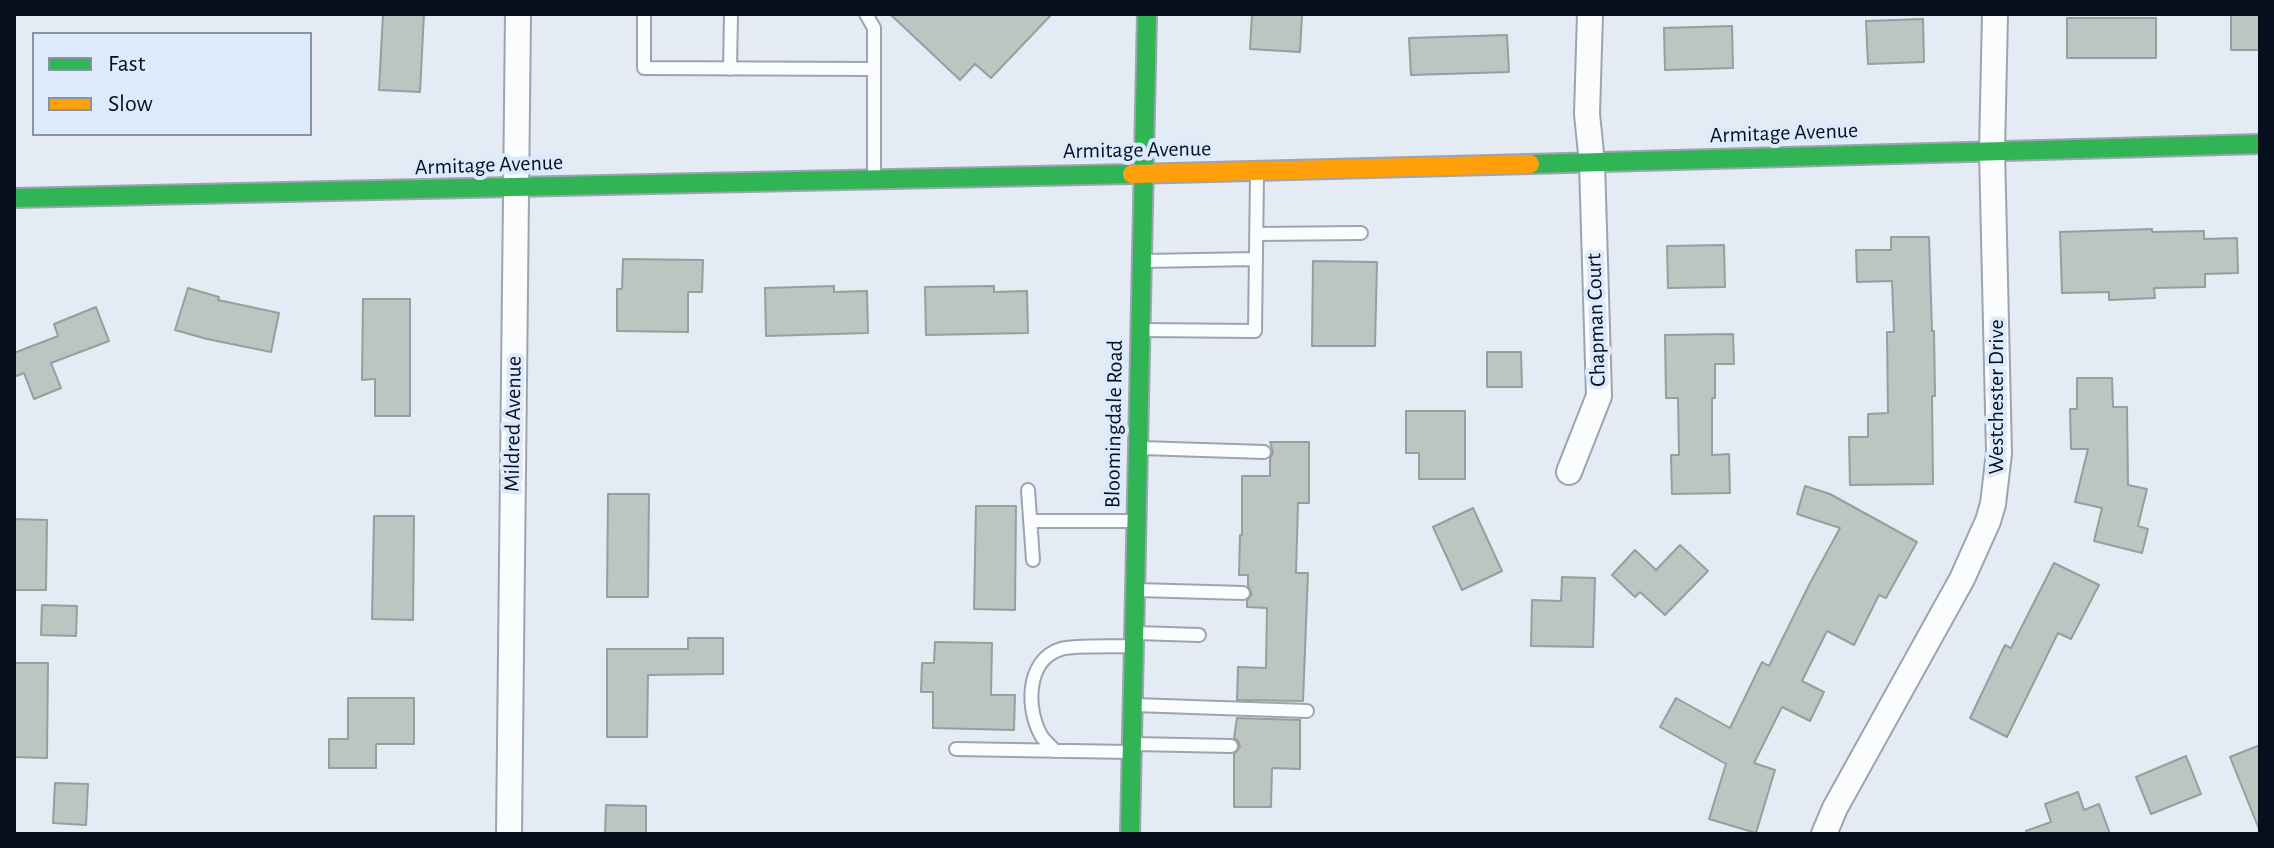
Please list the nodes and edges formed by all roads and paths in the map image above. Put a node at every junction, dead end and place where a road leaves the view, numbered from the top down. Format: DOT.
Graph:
graph roads {
  1 [pos="518,14"];
  2 [pos="644,14"];
  3 [pos="731,14"];
  4 [pos="866,14"];
  5 [pos="1147,14"];
  6 [pos="1590,14"];
  7 [pos="1995,14"];
  8 [pos="730,69"];
  9 [pos="874,69"];
  10 [pos="2260,144"];
  11 [pos="1992,151"];
  12 [pos="1592,163"];
  13 [pos="1257,172"];
  14 [pos="1144,175"];
  15 [pos="874,178"];
  16 [pos="515,188"];
  17 [pos="14,198"];
  18 [pos="1361,233"];
  19 [pos="1256,234"];
  20 [pos="1256,259"];
  21 [pos="1142,261"];
  22 [pos="1140,330"];
  23 [pos="1138,448"];
  24 [pos="1264,452"];
  25 [pos="1569,472"];
  26 [pos="1028,490"];
  27 [pos="1030,521"];
  28 [pos="1136,521"];
  29 [pos="1033,560"];
  30 [pos="1135,590"];
  31 [pos="1243,593"];
  32 [pos="1199,635"];
  33 [pos="1134,640"];
  34 [pos="1133,705"];
  35 [pos="1307,711"];
  36 [pos="1231,746"];
  37 [pos="1132,748"];
  38 [pos="956,749"];
  39 [pos="1055,751"];
  40 [pos="509,834"];
  41 [pos="1130,834"];
  42 [pos="1824,834"];
  1 -- 16 [label="street, Mildred Avenue"];
  2 -- 8 [label="lane"];
  3 -- 8 [label="lane"];
  4 -- 9 [label="lane"];
  5 -- 14 [label="street, Bloomingdale Road"];
  6 -- 12 [label="street, Chapman Court"];
  7 -- 11 [label="street, Westchester Drive"];
  8 -- 9 [label="lane"];
  9 -- 15 [label="lane"];
  10 -- 11 [label="street, Armitage Avenue"];
  11 -- 12 [label="street, Armitage Avenue"];
  11 -- 42 [label="street, Westchester Drive"];
  12 -- 13 [label="street, Armitage Avenue"];
  12 -- 25 [label="street, Chapman Court"];
  13 -- 14 [label="street, Armitage Avenue"];
  13 -- 19 [label="lane"];
  14 -- 15 [label="street, Armitage Avenue"];
  14 -- 21 [label="street, Bloomingdale Road"];
  15 -- 16 [label="street, Armitage Avenue"];
  16 -- 17 [label="street, Armitage Avenue"];
  16 -- 40 [label="street, Mildred Avenue"];
  18 -- 19 [label="lane"];
  19 -- 20 [label="lane"];
  20 -- 21 [label="lane"];
  20 -- 22 [label="lane"];
  21 -- 22 [label="street, Bloomingdale Road"];
  22 -- 23 [label="street, Bloomingdale Road"];
  23 -- 24 [label="lane"];
  23 -- 28 [label="street, Bloomingdale Road"];
  26 -- 27 [label="lane"];
  27 -- 28 [label="lane"];
  27 -- 29 [label="lane"];
  28 -- 30 [label="street, Bloomingdale Road"];
  30 -- 31 [label="lane"];
  30 -- 33 [label="street, Bloomingdale Road"];
  32 -- 33 [label="lane"];
  33 -- 34 [label="street, Bloomingdale Road"];
  33 -- 39 [label="lane"];
  34 -- 35 [label="lane"];
  34 -- 37 [label="street, Bloomingdale Road"];
  36 -- 37 [label="lane"];
  37 -- 39 [label="lane"];
  37 -- 41 [label="street, Bloomingdale Road"];
  38 -- 39 [label="lane"];
}
